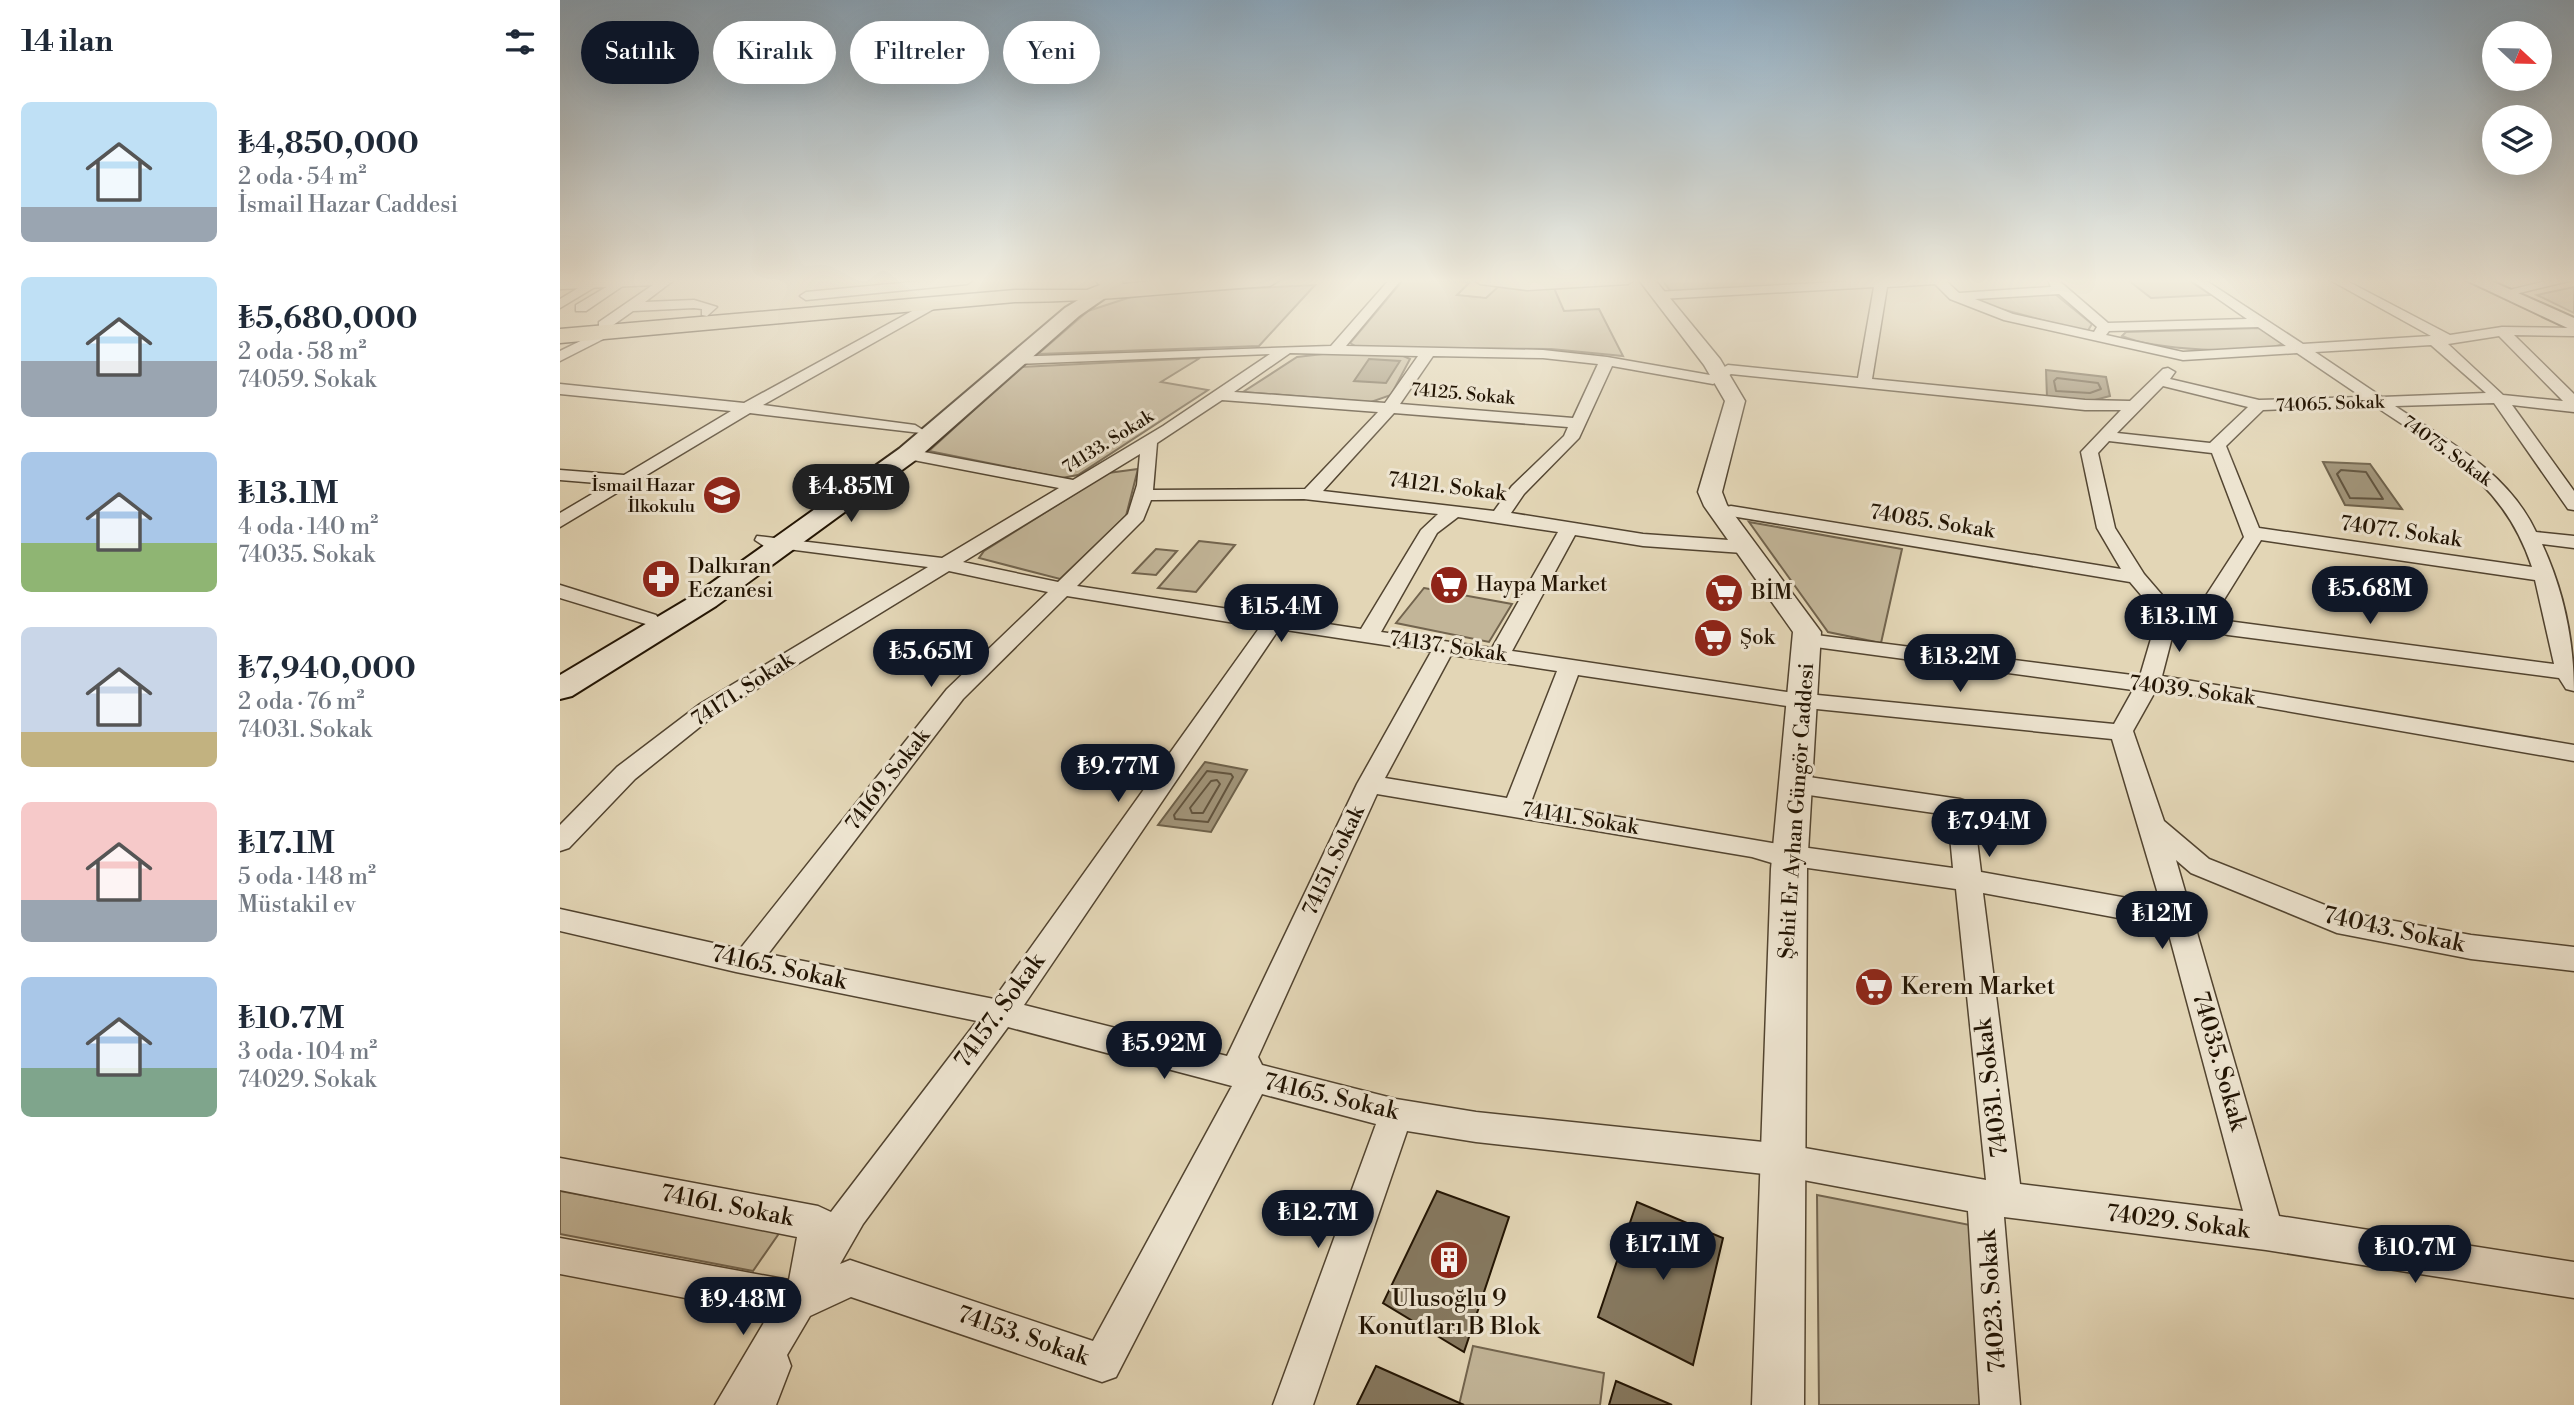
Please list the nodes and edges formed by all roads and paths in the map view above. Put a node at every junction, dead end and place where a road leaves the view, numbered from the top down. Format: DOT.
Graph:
graph roads {
  1 [pos="579,346"];
  2 [pos="858,346"];
  3 [pos="1019,346"];
  4 [pos="1030,346"];
  5 [pos="1339,346"];
  6 [pos="1698,346"];
  7 [pos="1871,346"];
  8 [pos="2147,346"];
  9 [pos="2298,346"];
  10 [pos="2344,346"];
  11 [pos="2446,346"];
  12 [pos="2516,346"];
  13 [pos="2302,348"];
  14 [pos="1287,349"];
  15 [pos="1336,349"];
  16 [pos="1429,351"];
  17 [pos="2183,356"];
  18 [pos="560,357"];
  19 [pos="1016,360"];
  20 [pos="1607,361"];
  21 [pos="1720,375"];
  22 [pos="2160,381"];
  23 [pos="1864,384"];
  24 [pos="560,389"];
  25 [pos="1219,395"];
  26 [pos="2499,399"];
  27 [pos="2378,402"];
  28 [pos="2259,405"];
  29 [pos="2574,405"];
  30 [pos="2131,406"];
  31 [pos="747,408"];
  32 [pos="1390,408"];
  33 [pos="1578,423"];
  34 [pos="2104,436"];
  35 [pos="1149,441"];
  36 [pos="911,442"];
  37 [pos="2218,449"];
  38 [pos="2552,471"];
  39 [pos="2574,474"];
  40 [pos="560,475"];
  41 [pos="626,480"];
  42 [pos="1077,486"];
  43 [pos="1310,494"];
  44 [pos="1143,495"];
  45 [pos="2574,505"];
  46 [pos="1455,510"];
  47 [pos="1721,513"];
  48 [pos="1499,517"];
  49 [pos="560,521"];
  50 [pos="1569,528"];
  51 [pos="2252,533"];
  52 [pos="2527,536"];
  53 [pos="775,541"];
  54 [pos="2574,542"];
  55 [pos="1743,547"];
  56 [pos="945,565"];
  57 [pos="2544,575"];
  58 [pos="2136,577"];
  59 [pos="1059,590"];
  60 [pos="560,591"];
  61 [pos="2168,614"];
  62 [pos="649,619"];
  63 [pos="1274,622"];
  64 [pos="2199,623"];
  65 [pos="1368,635"];
  66 [pos="1808,640"];
  67 [pos="1445,647"];
  68 [pos="1500,654"];
  69 [pos="1570,666"];
  70 [pos="560,672"];
  71 [pos="2572,676"];
  72 [pos="2149,682"];
  73 [pos="560,689"];
  74 [pos="1801,699"];
  75 [pos="2121,731"];
  76 [pos="2574,753"];
  77 [pos="1369,784"];
  78 [pos="1795,784"];
  79 [pos="1516,808"];
  80 [pos="2153,826"];
  81 [pos="560,841"];
  82 [pos="1790,856"];
  83 [pos="1968,880"];
  84 [pos="2179,918"];
  85 [pos="560,920"];
  86 [pos="2574,960"];
  87 [pos="746,961"];
  88 [pos="1001,1013"];
  89 [pos="1253,1079"];
  90 [pos="1396,1114"];
  91 [pos="1782,1160"];
  92 [pos="560,1174"];
  93 [pos="1995,1198"];
  94 [pos="2266,1232"];
  95 [pos="560,1256"];
  96 [pos="2574,1280"];
  97 [pos="800,1301"];
  98 [pos="735,1405"];
  99 [pos="756,1405"];
  100 [pos="1293,1405"];
  101 [pos="1778,1405"];
  102 [pos="2000,1405"];
  1 -- 18 [label="street"];
  2 -- 31 [label="street"];
  3 -- 36 [label="main road"];
  4 -- 19 [label="main road"];
  5 -- 15 [label="street"];
  6 -- 21 [label="street, Şehit Er Ayhan Güngör Caddesi"];
  7 -- 23 [label="street"];
  8 -- 17 [label="street"];
  9 -- 13 [label="street, 74075. Sokak"];
  10 -- 13 [label="street"];
  11 -- 26 [label="street"];
  12 -- 29 [label="street"];
  13 -- 17 [label="street"];
  13 -- 27 [label="street, 74075. Sokak"];
  14 -- 15 [label="street"];
  14 -- 19 [label="street"];
  14 -- 25 [label="street, 74133. Sokak"];
  15 -- 16 [label="street"];
  16 -- 20 [label="street"];
  16 -- 32 [label="street"];
  17 -- 22 [label="street"];
  19 -- 36 [label="main road"];
  20 -- 21 [label="street"];
  20 -- 33 [label="street"];
  21 -- 23 [label="street"];
  21 -- 47 [label="street, Şehit Er Ayhan Güngör Caddesi"];
  22 -- 28 [label="street"];
  22 -- 30 [label="street"];
  23 -- 30 [label="street"];
  24 -- 31 [label="street"];
  25 -- 32 [label="street, 74125. Sokak"];
  25 -- 35 [label="street, 74133. Sokak"];
  26 -- 27 [label="street, 74065. Sokak"];
  26 -- 29 [label="street, 74065. Sokak"];
  26 -- 38 [label="street"];
  27 -- 28 [label="street, 74065. Sokak"];
  27 -- 52 [label="street, 74075. Sokak"];
  28 -- 37 [label="street, 74065. Sokak"];
  30 -- 34 [label="street"];
  31 -- 36 [label="street"];
  31 -- 41 [label="street"];
  32 -- 33 [label="street, 74125. Sokak"];
  32 -- 43 [label="street"];
  33 -- 48 [label="street"];
  34 -- 37 [label="street"];
  34 -- 58 [label="street"];
  35 -- 42 [label="street, 74133. Sokak"];
  35 -- 44 [label="street, 74169. Sokak"];
  36 -- 42 [label="street"];
  36 -- 53 [label="main road"];
  37 -- 51 [label="street"];
  38 -- 39 [label="street"];
  38 -- 45 [label="street"];
  40 -- 41 [label="street"];
  41 -- 49 [label="street"];
  42 -- 56 [label="street, 74133. Sokak"];
  43 -- 44 [label="street, 74121. Sokak"];
  43 -- 46 [label="street, 74121. Sokak"];
  44 -- 59 [label="street, 74169. Sokak"];
  46 -- 48 [label="street, 74121. Sokak"];
  46 -- 65 [label="street"];
  47 -- 55 [label="street, Şehit Er Ayhan Güngör Caddesi"];
  47 -- 58 [label="street, 74085. Sokak"];
  48 -- 50 [label="street, 74121. Sokak"];
  50 -- 55 [label="street, 74121. Sokak"];
  50 -- 68 [label="street"];
  51 -- 57 [label="street, 74077. Sokak"];
  51 -- 64 [label="street"];
  52 -- 54 [label="street"];
  52 -- 57 [label="street, 74075. Sokak"];
  53 -- 56 [label="street, 74137. Sokak"];
  53 -- 62 [label="main road"];
  53 -- 73 [label="main road"];
  55 -- 66 [label="street, Şehit Er Ayhan Güngör Caddesi"];
  56 -- 59 [label="street, 74137. Sokak"];
  56 -- 81 [label="street, 74171. Sokak"];
  57 -- 71 [label="street, 74075. Sokak"];
  58 -- 61 [label="street"];
  59 -- 63 [label="street, 74137. Sokak"];
  59 -- 87 [label="street, 74169. Sokak"];
  60 -- 62 [label="street"];
  61 -- 64 [label="street"];
  61 -- 72 [label="street"];
  62 -- 70 [label="main road"];
  63 -- 65 [label="street, 74137. Sokak"];
  63 -- 88 [label="street, 74157. Sokak"];
  64 -- 71 [label="street"];
  65 -- 67 [label="street, 74137. Sokak"];
  66 -- 72 [label="street, 74039. Sokak"];
  66 -- 74 [label="street, Şehit Er Ayhan Güngör Caddesi"];
  67 -- 68 [label="street, 74137. Sokak"];
  67 -- 77 [label="street, 74151. Sokak"];
  68 -- 69 [label="street, 74137. Sokak"];
  69 -- 74 [label="street, 74137. Sokak"];
  69 -- 79 [label="street"];
  72 -- 75 [label="street"];
  72 -- 76 [label="street, 74039. Sokak"];
  74 -- 75 [label="street, 74137. Sokak"];
  74 -- 78 [label="street, Şehit Er Ayhan Güngör Caddesi"];
  75 -- 80 [label="street, 74035. Sokak"];
  77 -- 79 [label="street, 74141. Sokak"];
  77 -- 89 [label="street, 74151. Sokak"];
  78 -- 82 [label="street, Şehit Er Ayhan Güngör Caddesi"];
  78 -- 83 [label="street, 74031. Sokak"];
  79 -- 82 [label="street, 74141. Sokak"];
  80 -- 84 [label="street, 74035. Sokak"];
  80 -- 86 [label="street, 74043. Sokak"];
  82 -- 83 [label="street, 74141. Sokak"];
  82 -- 91 [label="street, Şehit Er Ayhan Güngör Caddesi"];
  83 -- 84 [label="street, 74141. Sokak"];
  83 -- 93 [label="street, 74031. Sokak"];
  84 -- 94 [label="street, 74035. Sokak"];
  85 -- 87 [label="street, 74165. Sokak"];
  87 -- 88 [label="street, 74165. Sokak"];
  88 -- 89 [label="street, 74165. Sokak"];
  88 -- 97 [label="street, 74157. Sokak"];
  89 -- 90 [label="street, 74165. Sokak"];
  89 -- 97 [label="street, 74153. Sokak"];
  90 -- 91 [label="street, 74165. Sokak"];
  90 -- 100 [label="street"];
  91 -- 93 [label="street, 74029. Sokak"];
  91 -- 101 [label="street, Şehit Er Ayhan Güngör Caddesi"];
  92 -- 97 [label="street, 74161. Sokak"];
  93 -- 94 [label="street, 74029. Sokak"];
  93 -- 102 [label="street, 74023. Sokak"];
  94 -- 96 [label="street, 74029. Sokak"];
  95 -- 97 [label="street"];
  97 -- 98 [label="street, 74157. Sokak"];
  97 -- 99 [label="street"];
}
